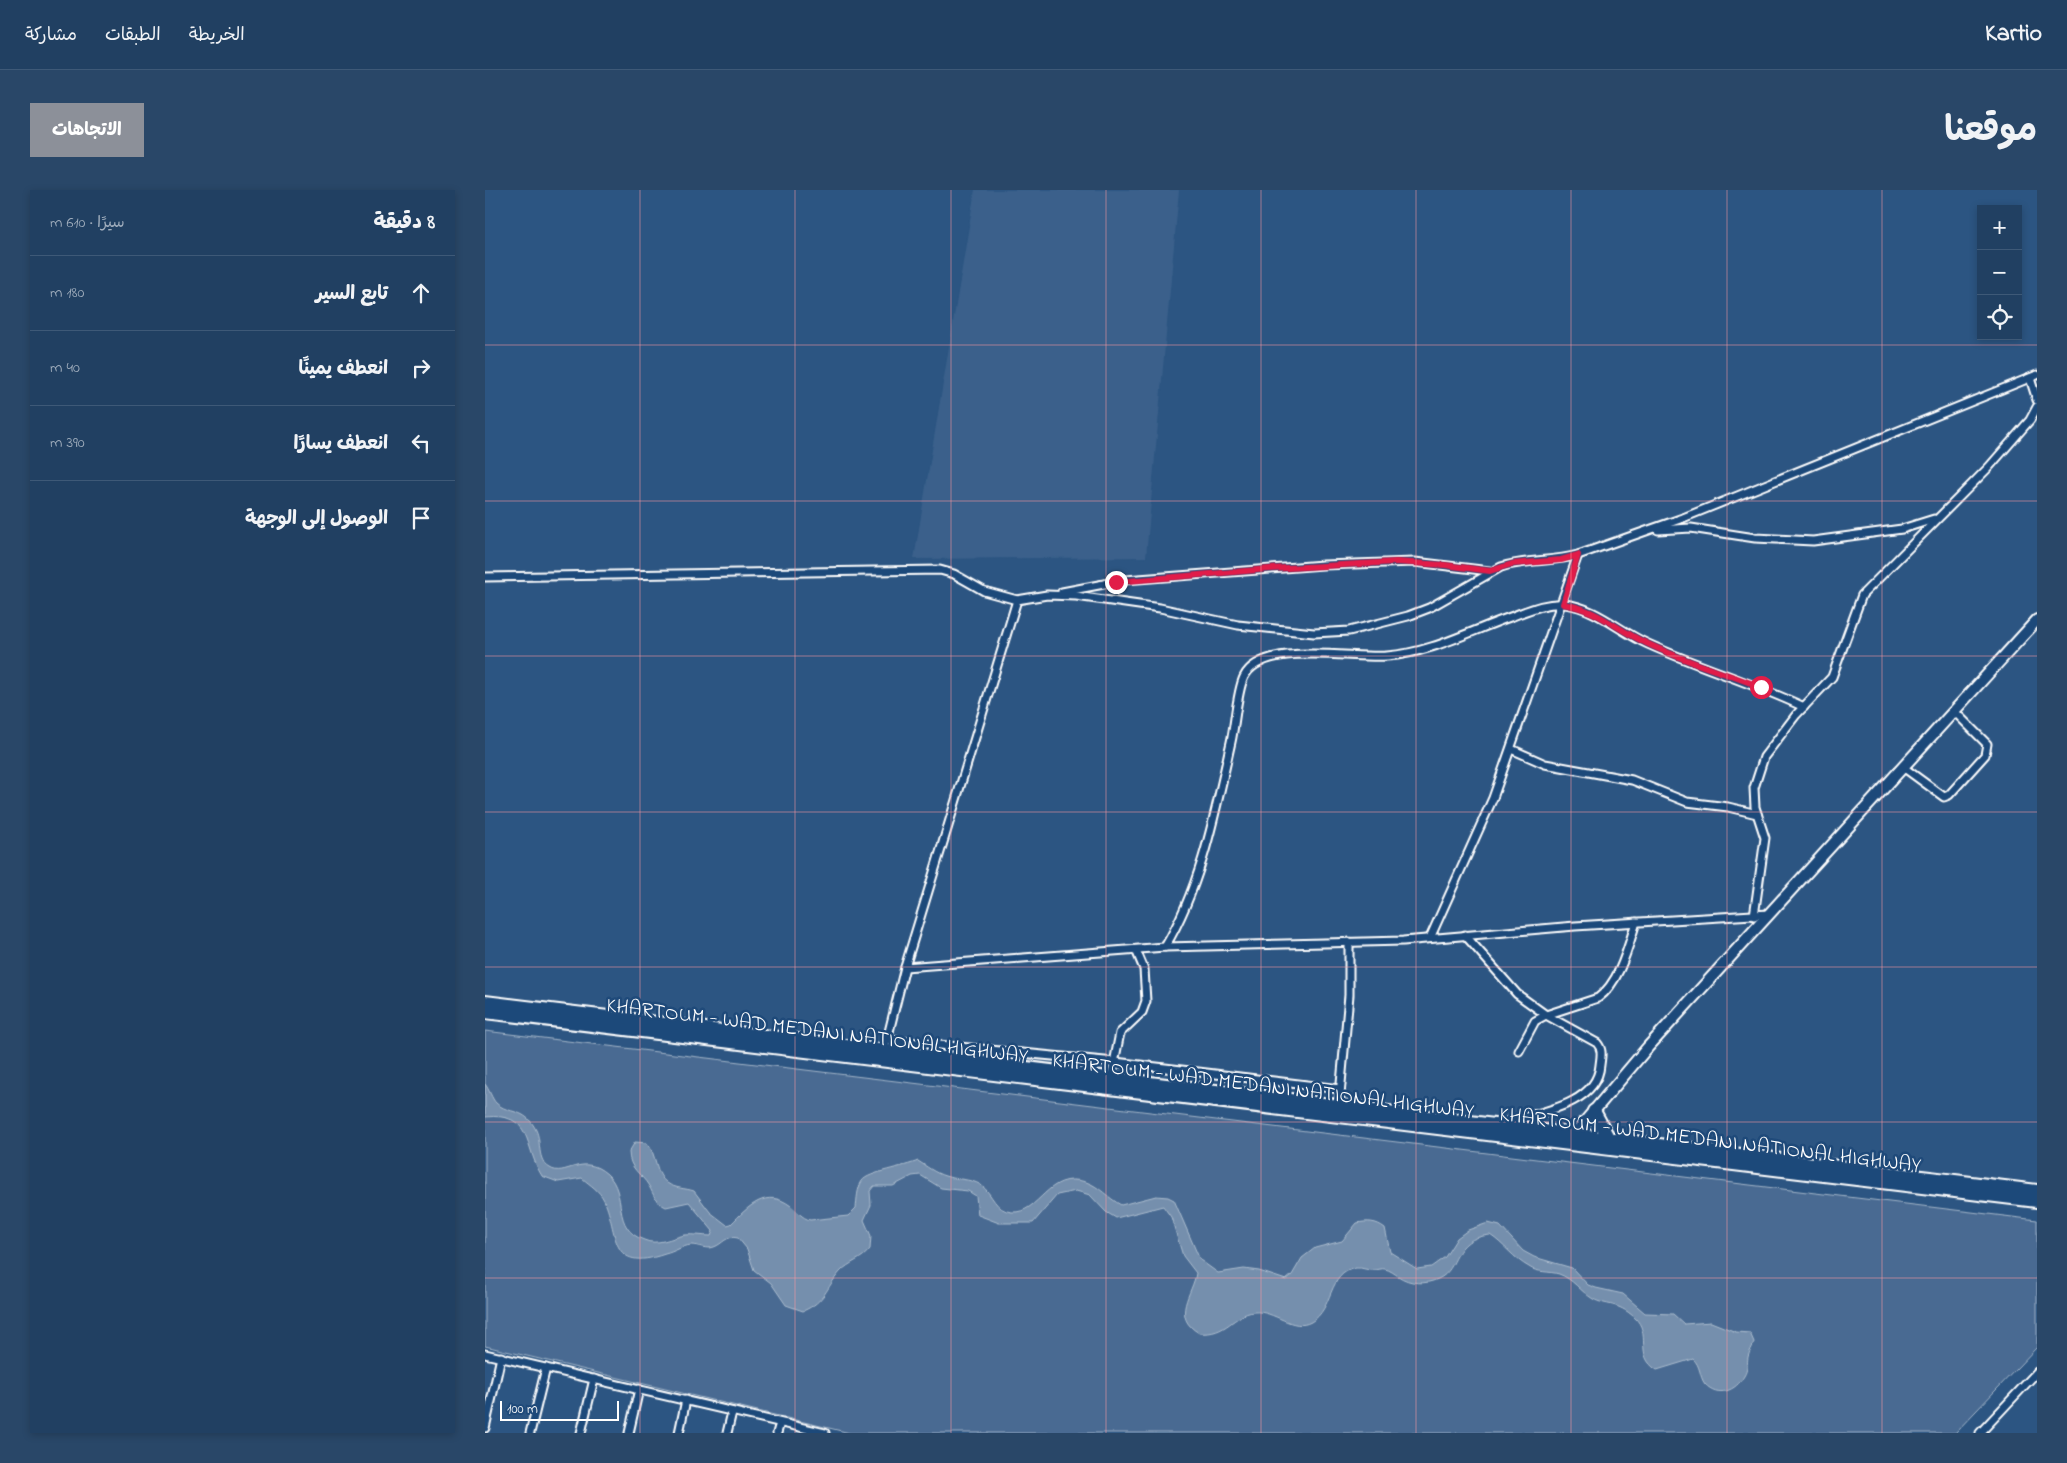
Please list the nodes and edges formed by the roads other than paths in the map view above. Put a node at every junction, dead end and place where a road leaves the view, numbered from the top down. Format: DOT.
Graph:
graph roads {
  1 [pos="2033,377"];
  2 [pos="2037,400"];
  3 [pos="2036,412"];
  4 [pos="1937,518"];
  5 [pos="1650,530"];
  6 [pos="1578,555"];
  7 [pos="1490,571"];
  8 [pos="485,577"];
  9 [pos="1047,595"];
  10 [pos="1017,600"];
  11 [pos="1563,604"];
  12 [pos="2037,620"];
  13 [pos="1804,707"];
  14 [pos="1954,711"];
  15 [pos="1511,750"];
  16 [pos="1903,768"];
  17 [pos="1757,814"];
  18 [pos="1770,914"];
  19 [pos="1754,916"];
  20 [pos="1636,922"];
  21 [pos="1465,934"];
  22 [pos="1430,938"];
  23 [pos="1349,942"];
  24 [pos="1165,947"];
  25 [pos="1137,950"];
  26 [pos="905,967"];
  27 [pos="485,1002"];
  28 [pos="485,1012"];
  29 [pos="1546,1015"];
  30 [pos="884,1050"];
  31 [pos="1519,1051"];
  32 [pos="1115,1062"];
  33 [pos="1111,1078"];
  34 [pos="1340,1089"];
  35 [pos="1339,1106"];
  36 [pos="1594,1111"];
  37 [pos="1497,1125"];
  38 [pos="1570,1139"];
  39 [pos="1609,1139"];
  40 [pos="2037,1190"];
  41 [pos="2037,1201"];
  42 [pos="485,1354"];
  43 [pos="501,1357"];
  44 [pos="546,1368"];
  45 [pos="2037,1372"];
  46 [pos="594,1379"];
  47 [pos="639,1389"];
  48 [pos="687,1400"];
  49 [pos="732,1412"];
  50 [pos="779,1423"];
  51 [pos="485,1428"];
  52 [pos="531,1433"];
  53 [pos="581,1433"];
  54 [pos="629,1433"];
  55 [pos="679,1433"];
  56 [pos="727,1433"];
  57 [pos="777,1433"];
  58 [pos="824,1433"];
  59 [pos="1980,1433"];
  1 -- 2 [label="street"];
  1 -- 5 [label="street"];
  3 -- 4 [label="street"];
  4 -- 5 [label="street"];
  4 -- 13 [label="street"];
  5 -- 6 [label="street"];
  6 -- 7 [label="street"];
  6 -- 11 [label="street"];
  7 -- 9 [label="street"];
  7 -- 9 [label="street"];
  8 -- 10 [label="street"];
  9 -- 10 [label="street"];
  10 -- 26 [label="street"];
  11 -- 13 [label="street"];
  11 -- 15 [label="street"];
  11 -- 24 [label="street"];
  12 -- 14 [label="street"];
  13 -- 17 [label="street"];
  14 -- 16 [label="street"];
  14 -- 16 [label="street"];
  15 -- 17 [label="street"];
  15 -- 22 [label="street"];
  16 -- 18 [label="street"];
  17 -- 19 [label="street"];
  18 -- 19 [label="street"];
  18 -- 36 [label="street"];
  19 -- 20 [label="street"];
  20 -- 21 [label="street"];
  20 -- 29 [label="street"];
  21 -- 22 [label="street"];
  21 -- 29 [label="street"];
  22 -- 23 [label="street"];
  23 -- 24 [label="street"];
  23 -- 34 [label="street"];
  24 -- 25 [label="street"];
  25 -- 26 [label="street"];
  25 -- 32 [label="street"];
  26 -- 30 [label="street"];
  27 -- 30 [label="highway, KHARTOUM - WAD MEDANI NATIONAL HIGHWAY"];
  28 -- 30 [label="highway, KHARTOUM - WAD MEDANI NATIONAL HIGHWAY"];
  29 -- 31 [label="street"];
  29 -- 37 [label="street"];
  30 -- 32 [label="street"];
  30 -- 33 [label="highway, KHARTOUM - WAD MEDANI NATIONAL HIGHWAY"];
  30 -- 38 [label="highway, KHARTOUM - WAD MEDANI NATIONAL HIGHWAY"];
  32 -- 33 [label="street"];
  32 -- 34 [label="street"];
  33 -- 35 [label="highway, KHARTOUM - WAD MEDANI NATIONAL HIGHWAY"];
  34 -- 35 [label="street"];
  35 -- 37 [label="highway, KHARTOUM - WAD MEDANI NATIONAL HIGHWAY"];
  36 -- 38 [label="street"];
  36 -- 39 [label="highway"];
  37 -- 38 [label="highway, KHARTOUM - WAD MEDANI NATIONAL HIGHWAY"];
  38 -- 39 [label="highway, KHARTOUM - WAD MEDANI NATIONAL HIGHWAY"];
  38 -- 41 [label="highway, KHARTOUM - WAD MEDANI NATIONAL HIGHWAY"];
  39 -- 40 [label="highway, KHARTOUM - WAD MEDANI NATIONAL HIGHWAY"];
  42 -- 43 [label="street"];
  43 -- 44 [label="street"];
  43 -- 51 [label="street"];
  44 -- 46 [label="street"];
  44 -- 52 [label="street"];
  45 -- 59 [label="street"];
  46 -- 47 [label="street"];
  46 -- 53 [label="street"];
  47 -- 48 [label="street"];
  47 -- 54 [label="street"];
  48 -- 49 [label="street"];
  48 -- 55 [label="street"];
  49 -- 50 [label="street"];
  49 -- 56 [label="street"];
  50 -- 57 [label="street"];
  50 -- 58 [label="street"];
}
